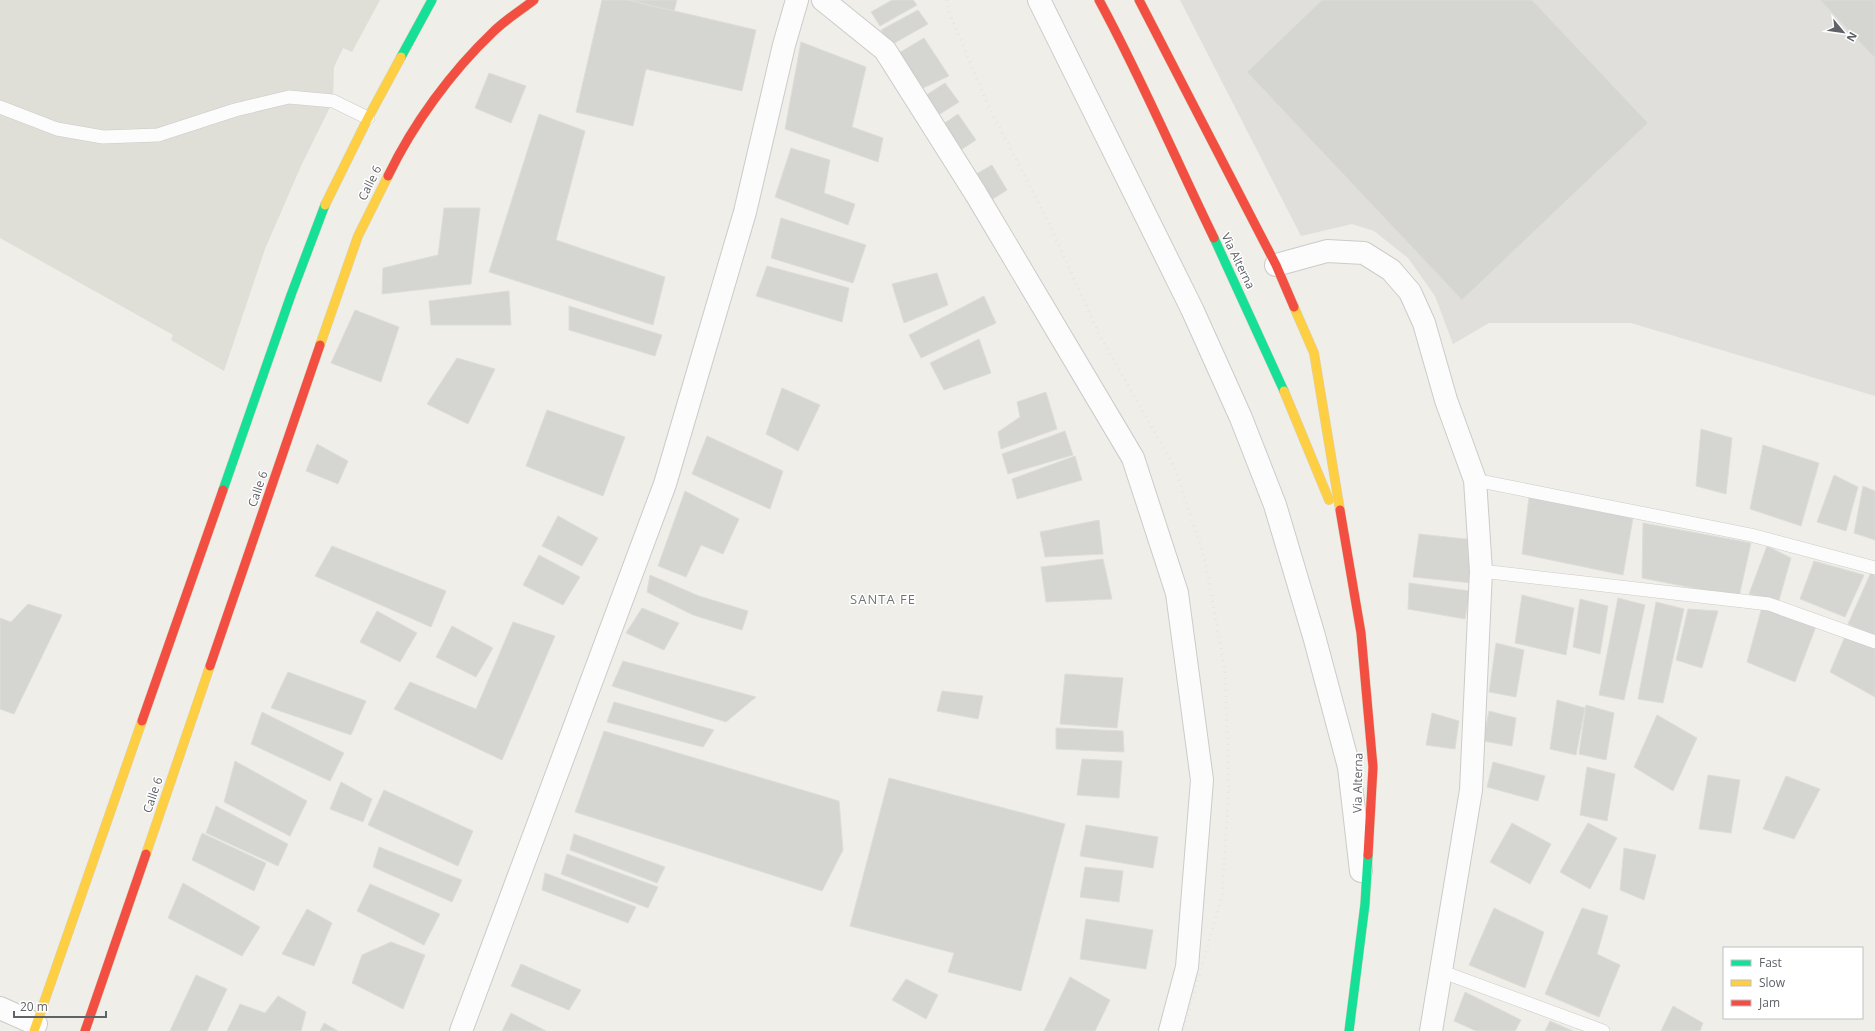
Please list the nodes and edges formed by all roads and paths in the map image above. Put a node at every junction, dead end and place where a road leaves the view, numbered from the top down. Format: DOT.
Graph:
graph roads {
  1 [pos="432,0"];
  2 [pos="534,0"];
  3 [pos="797,0"];
  4 [pos="823,0"];
  5 [pos="1039,0"];
  6 [pos="1099,0"];
  7 [pos="1139,0"];
  8 [pos="0,107"];
  9 [pos="368,118"];
  10 [pos="1276,265"];
  11 [pos="1475,480"];
  12 [pos="1344,536"];
  13 [pos="1875,568"];
  14 [pos="1481,571"];
  15 [pos="1875,642"];
  16 [pos="1365,904"];
  17 [pos="1440,971"];
  18 [pos="0,1008"];
  19 [pos="35,1028"];
  20 [pos="85,1031"];
  21 [pos="461,1031"];
  22 [pos="1170,1031"];
  23 [pos="1349,1031"];
  24 [pos="1431,1031"];
  25 [pos="1603,1031"];
  1 -- 9 [label="main road"];
  2 -- 20 [label="main road, Calle 6"];
  3 -- 21 [label="street"];
  4 -- 22 [label="street"];
  5 -- 16 [label="street"];
  6 -- 12 [label="main road, Via Alterna"];
  7 -- 10 [label="main road, Via Alterna"];
  8 -- 9 [label="lane"];
  9 -- 19 [label="main road"];
  10 -- 11 [label="street"];
  10 -- 12 [label="main road, Via Alterna"];
  11 -- 13 [label="lane"];
  11 -- 14 [label="street"];
  12 -- 16 [label="main road, Via Alterna"];
  14 -- 15 [label="lane"];
  14 -- 17 [label="street"];
  16 -- 23 [label="main road, Via Alterna"];
  17 -- 24 [label="street"];
  17 -- 25 [label="lane"];
  18 -- 19 [label="street"];
}
